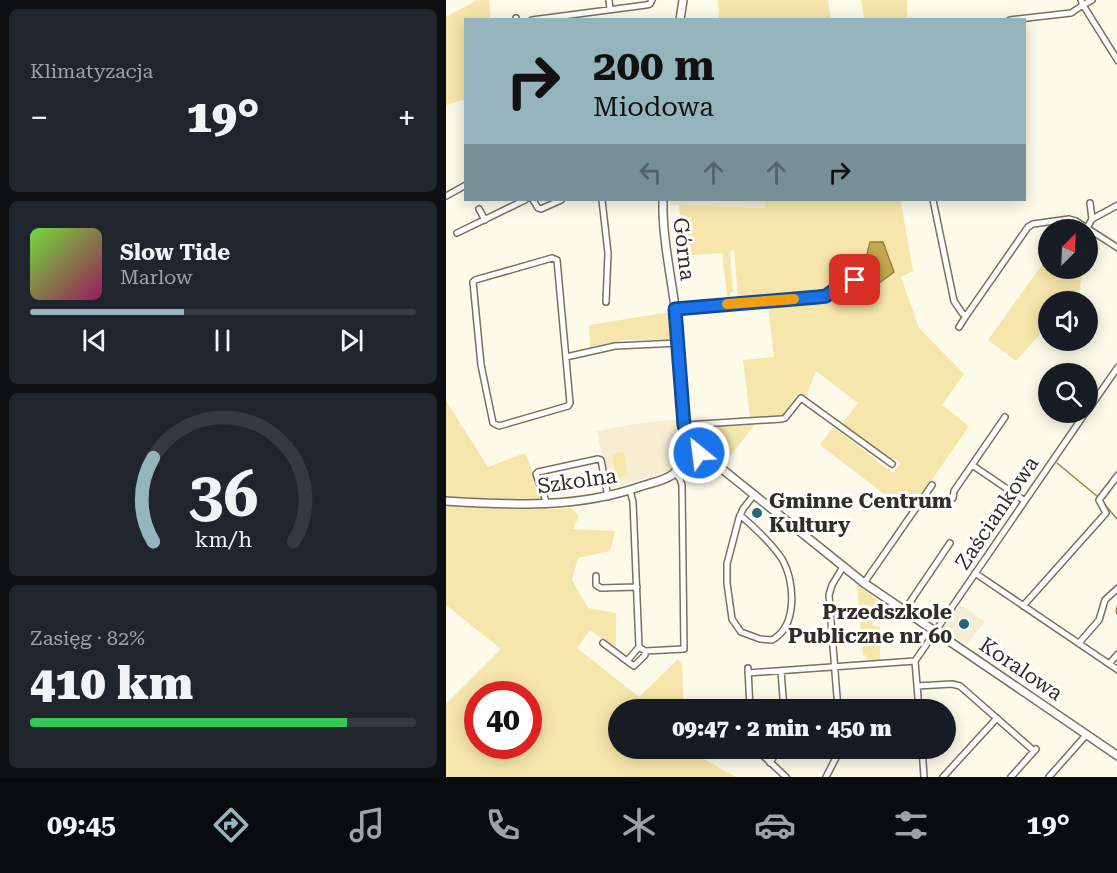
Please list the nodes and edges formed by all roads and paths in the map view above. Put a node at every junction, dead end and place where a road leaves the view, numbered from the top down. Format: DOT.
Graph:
graph roads {
  1 [pos="609,0"];
  2 [pos="652,0"];
  3 [pos="683,0"];
  4 [pos="1091,0"];
  5 [pos="1082,2"];
  6 [pos="610,10"];
  7 [pos="548,18"];
  8 [pos="680,18"];
  9 [pos="1026,18"];
  10 [pos="1118,61"];
  11 [pos="464,186"];
  12 [pos="446,196"];
  13 [pos="523,201"];
  14 [pos="534,201"];
  15 [pos="559,201"];
  16 [pos="602,201"];
  17 [pos="663,201"];
  18 [pos="934,201"];
  19 [pos="1090,203"];
  20 [pos="1118,205"];
  21 [pos="479,209"];
  22 [pos="1092,219"];
  23 [pos="485,220"];
  24 [pos="1038,223"];
  25 [pos="457,233"];
  26 [pos="1098,236"];
  27 [pos="1118,248"];
  28 [pos="860,282"];
  29 [pos="606,302"];
  30 [pos="675,309"];
  31 [pos="966,316"];
  32 [pos="959,327"];
  33 [pos="679,343"];
  34 [pos="566,357"];
  35 [pos="1118,367"];
  36 [pos="1098,395"];
  37 [pos="1005,417"];
  38 [pos="1079,423"];
  39 [pos="684,425"];
  40 [pos="691,444"];
  41 [pos="892,464"];
  42 [pos="972,465"];
  43 [pos="675,473"];
  44 [pos="1118,475"];
  45 [pos="932,485"];
  46 [pos="630,490"];
  47 [pos="753,496"];
  48 [pos="608,497"];
  49 [pos="953,498"];
  50 [pos="446,501"];
  51 [pos="1025,501"];
  52 [pos="547,504"];
  53 [pos="740,515"];
  54 [pos="747,522"];
  55 [pos="738,524"];
  56 [pos="950,543"];
  57 [pos="843,567"];
  58 [pos="975,573"];
  59 [pos="596,576"];
  60 [pos="864,583"];
  61 [pos="637,587"];
  62 [pos="1118,588"];
  63 [pos="1023,606"];
  64 [pos="904,610"];
  65 [pos="935,631"];
  66 [pos="603,643"];
  67 [pos="1079,644"];
  68 [pos="642,649"];
  69 [pos="1118,654"];
  70 [pos="627,661"];
  71 [pos="914,661"];
  72 [pos="1109,664"];
  73 [pos="835,666"];
  74 [pos="1118,670"];
  75 [pos="781,671"];
  76 [pos="917,686"];
  77 [pos="749,699"];
  78 [pos="783,699"];
  79 [pos="837,699"];
  80 [pos="918,699"];
  81 [pos="997,718"];
  82 [pos="1087,734"];
  83 [pos="1115,751"];
  84 [pos="766,759"];
  85 [pos="772,759"];
  86 [pos="835,759"];
  87 [pos="923,759"];
  88 [pos="770,763"];
  89 [pos="786,777"];
  90 [pos="826,777"];
  91 [pos="924,777"];
  92 [pos="943,777"];
  93 [pos="1011,777"];
  94 [pos="1049,777"];
  1 -- 6 [label="street"];
  2 -- 6 [label="street"];
  3 -- 8 [label="street"];
  4 -- 5 [label="street"];
  5 -- 9 [label="street"];
  5 -- 10 [label="street"];
  6 -- 7 [label="street"];
  11 -- 12 [label="street"];
  13 -- 23 [label="street"];
  14 -- 15 [label="street"];
  16 -- 29 [label="street"];
  17 -- 30 [label="street, Górna"];
  18 -- 31 [label="street"];
  19 -- 22 [label="street"];
  20 -- 22 [label="street"];
  21 -- 23 [label="street"];
  23 -- 25 [label="street"];
  24 -- 31 [label="street"];
  26 -- 27 [label="street"];
  28 -- 30 [label="street"];
  30 -- 33 [label="street, Górna"];
  31 -- 32 [label="street"];
  33 -- 34 [label="street"];
  33 -- 39 [label="street, Górna"];
  34 -- 34 [label="street"];
  35 -- 36 [label="street, Zaściankowa"];
  37 -- 42 [label="street"];
  38 -- 51 [label="street, Zaściankowa"];
  39 -- 40 [label="street, Górna"];
  39 -- 41 [label="street"];
  40 -- 43 [label="street"];
  40 -- 47 [label="street, Koralowa"];
  42 -- 49 [label="street"];
  42 -- 51 [label="street"];
  43 -- 46 [label="street, Szkolna"];
  43 -- 68 [label="street"];
  44 -- 63 [label="street"];
  45 -- 60 [label="street"];
  46 -- 48 [label="street, Szkolna"];
  46 -- 61 [label="street"];
  47 -- 53 [label="street"];
  47 -- 57 [label="street, Koralowa"];
  48 -- 52 [label="street, Szkolna"];
  48 -- 52 [label="street"];
  50 -- 52 [label="street, Szkolna"];
  51 -- 58 [label="street, Zaściankowa"];
  53 -- 54 [label="street"];
  53 -- 55 [label="street"];
  54 -- 55 [label="street"];
  54 -- 55 [label="street"];
  56 -- 64 [label="street"];
  57 -- 60 [label="street, Koralowa"];
  57 -- 73 [label="street"];
  58 -- 63 [label="street"];
  58 -- 65 [label="street, Zaściankowa"];
  59 -- 61 [label="street"];
  60 -- 64 [label="street, Koralowa"];
  61 -- 68 [label="street"];
  62 -- 67 [label="street"];
  63 -- 67 [label="street"];
  64 -- 65 [label="street, Koralowa"];
  65 -- 71 [label="street, Zaściankowa"];
  65 -- 82 [label="street, Koralowa"];
  66 -- 70 [label="street"];
  67 -- 72 [label="street"];
  68 -- 70 [label="street"];
  68 -- 70 [label="street"];
  69 -- 72 [label="street"];
  71 -- 73 [label="street"];
  71 -- 76 [label="street"];
  72 -- 74 [label="street"];
  73 -- 75 [label="street"];
  73 -- 79 [label="street"];
  75 -- 77 [label="street"];
  75 -- 78 [label="street"];
  76 -- 80 [label="street"];
  76 -- 81 [label="street"];
  81 -- 92 [label="street"];
  81 -- 93 [label="street"];
  82 -- 83 [label="street, Koralowa"];
  82 -- 94 [label="street"];
  84 -- 88 [label="street"];
  85 -- 88 [label="street"];
  86 -- 90 [label="street"];
  87 -- 91 [label="street"];
  88 -- 89 [label="street"];
}
